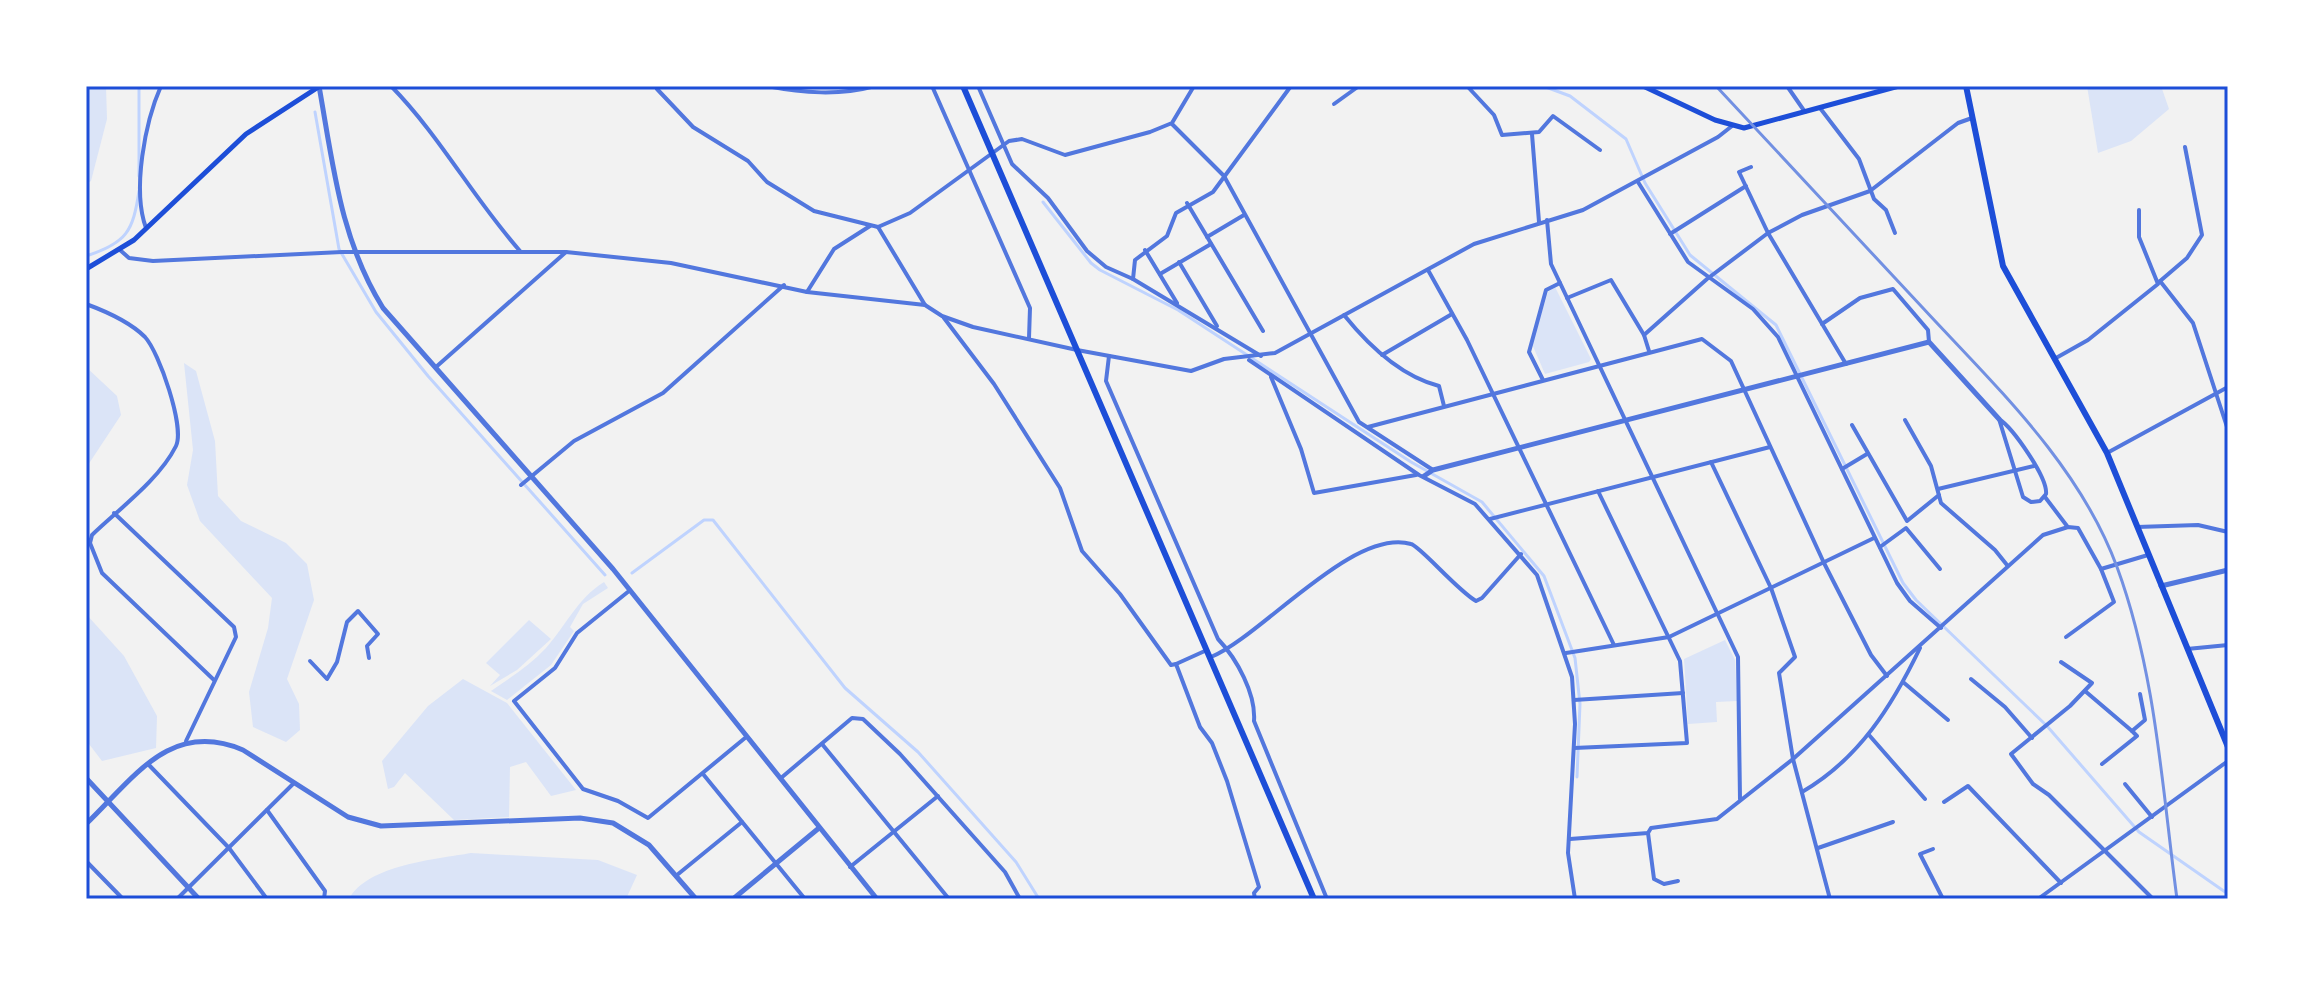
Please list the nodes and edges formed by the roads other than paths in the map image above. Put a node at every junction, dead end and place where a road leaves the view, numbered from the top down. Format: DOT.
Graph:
graph roads {
  1 [pos="161,86"];
  2 [pos="320,86"];
  3 [pos="391,86"];
  4 [pos="661,86"];
  5 [pos="767,86"];
  6 [pos="875,86"];
  7 [pos="932,86"];
  8 [pos="963,86"];
  9 [pos="978,86"];
  10 [pos="1194,86"];
  11 [pos="1291,86"];
  12 [pos="1359,86"];
  13 [pos="1467,86"];
  14 [pos="1643,86"];
  15 [pos="1787,86"];
  16 [pos="1899,86"];
  17 [pos="1966,86"];
  18 [pos="1334,104"];
  19 [pos="1820,108"];
  20 [pos="1805,112"];
  21 [pos="1973,118"];
  22 [pos="1172,123"];
  23 [pos="1732,126"];
  24 [pos="1532,134"];
  25 [pos="1006,144"];
  26 [pos="2185,147"];
  27 [pos="1600,150"];
  28 [pos="992,155"];
  29 [pos="1751,167"];
  30 [pos="968,172"];
  31 [pos="1224,176"];
  32 [pos="1637,181"];
  33 [pos="1746,186"];
  34 [pos="1870,191"];
  35 [pos="1187,203"];
  36 [pos="2139,210"];
  37 [pos="1244,215"];
  38 [pos="1547,220"];
  39 [pos="1539,222"];
  40 [pos="870,226"];
  41 [pos="878,227"];
  42 [pos="146,228"];
  43 [pos="1768,233"];
  44 [pos="1895,233"];
  45 [pos="1670,234"];
  46 [pos="1207,237"];
  47 [pos="1211,244"];
  48 [pos="120,250"];
  49 [pos="1145,250"];
  50 [pos="520,251"];
  51 [pos="354,252"];
  52 [pos="566,252"];
  53 [pos="1179,262"];
  54 [pos="86,269"];
  55 [pos="1428,270"];
  56 [pos="1160,274"];
  57 [pos="1133,279"];
  58 [pos="1707,279"];
  59 [pos="1560,283"];
  60 [pos="2159,283"];
  61 [pos="784,285"];
  62 [pos="807,292"];
  63 [pos="1567,298"];
  64 [pos="86,304"];
  65 [pos="925,305"];
  66 [pos="1179,306"];
  67 [pos="1452,314"];
  68 [pos="1344,315"];
  69 [pos="942,316"];
  70 [pos="1822,324"];
  71 [pos="1218,328"];
  72 [pos="1263,331"];
  73 [pos="1311,333"];
  74 [pos="1644,335"];
  75 [pos="1029,338"];
  76 [pos="1929,342"];
  77 [pos="1077,350"];
  78 [pos="1649,352"];
  79 [pos="1382,355"];
  80 [pos="1109,356"];
  81 [pos="1259,356"];
  82 [pos="1249,359"];
  83 [pos="2054,359"];
  84 [pos="1846,364"];
  85 [pos="1598,366"];
  86 [pos="434,369"];
  87 [pos="1271,376"];
  88 [pos="1800,376"];
  89 [pos="1543,380"];
  90 [pos="2228,387"];
  91 [pos="1742,391"];
  92 [pos="1492,393"];
  93 [pos="2217,393"];
  94 [pos="1444,406"];
  95 [pos="1999,419"];
  96 [pos="1625,420"];
  97 [pos="1905,420"];
  98 [pos="1852,425"];
  99 [pos="1368,427"];
  100 [pos="2228,430"];
  101 [pos="1770,447"];
  102 [pos="1519,449"];
  103 [pos="2107,453"];
  104 [pos="1867,454"];
  105 [pos="1711,462"];
  106 [pos="2034,466"];
  107 [pos="2015,469"];
  108 [pos="1841,470"];
  109 [pos="1427,473"];
  110 [pos="1652,477"];
  111 [pos="526,482"];
  112 [pos="1598,491"];
  113 [pos="1938,492"];
  114 [pos="2045,497"];
  115 [pos="1546,505"];
  116 [pos="114,513"];
  117 [pos="1494,518"];
  118 [pos="2068,527"];
  119 [pos="2137,527"];
  120 [pos="2228,532"];
  121 [pos="1874,538"];
  122 [pos="1879,548"];
  123 [pos="1521,554"];
  124 [pos="2148,555"];
  125 [pos="1824,563"];
  126 [pos="2007,565"];
  127 [pos="1940,569"];
  128 [pos="2101,569"];
  129 [pos="2228,570"];
  130 [pos="2161,586"];
  131 [pos="1771,588"];
  132 [pos="629,591"];
  133 [pos="1716,614"];
  134 [pos="1943,626"];
  135 [pos="1669,637"];
  136 [pos="2066,637"];
  137 [pos="1614,645"];
  138 [pos="2228,645"];
  139 [pos="1921,646"];
  140 [pos="2187,649"];
  141 [pos="1207,650"];
  142 [pos="1228,650"];
  143 [pos="1571,652"];
  144 [pos="369,658"];
  145 [pos="1211,658"];
  146 [pos="310,661"];
  147 [pos="2061,662"];
  148 [pos="1176,664"];
  149 [pos="1887,676"];
  150 [pos="1971,679"];
  151 [pos="214,680"];
  152 [pos="1903,682"];
  153 [pos="2084,691"];
  154 [pos="1683,693"];
  155 [pos="2140,694"];
  156 [pos="1578,700"];
  157 [pos="1948,720"];
  158 [pos="2132,731"];
  159 [pos="1869,735"];
  160 [pos="745,738"];
  161 [pos="2032,738"];
  162 [pos="186,741"];
  163 [pos="822,744"];
  164 [pos="2228,747"];
  165 [pos="1578,748"];
  166 [pos="1793,759"];
  167 [pos="2228,761"];
  168 [pos="148,764"];
  169 [pos="2102,764"];
  170 [pos="703,774"];
  171 [pos="86,778"];
  172 [pos="779,780"];
  173 [pos="294,783"];
  174 [pos="2125,784"];
  175 [pos="1802,792"];
  176 [pos="938,796"];
  177 [pos="1740,799"];
  178 [pos="1925,799"];
  179 [pos="109,802"];
  180 [pos="1944,802"];
  181 [pos="267,810"];
  182 [pos="2152,817"];
  183 [pos="742,822"];
  184 [pos="1893,822"];
  185 [pos="86,824"];
  186 [pos="819,828"];
  187 [pos="893,832"];
  188 [pos="1648,833"];
  189 [pos="1570,839"];
  190 [pos="229,848"];
  191 [pos="1818,848"];
  192 [pos="1933,849"];
  193 [pos="2104,854"];
  194 [pos="86,861"];
  195 [pos="776,864"];
  196 [pos="850,867"];
  197 [pos="677,875"];
  198 [pos="1678,881"];
  199 [pos="2061,883"];
  200 [pos="190,886"];
  201 [pos="2046,897"];
  202 [pos="123,899"];
  203 [pos="177,899"];
  204 [pos="199,899"];
  205 [pos="267,899"];
  206 [pos="324,899"];
  207 [pos="696,899"];
  208 [pos="733,899"];
  209 [pos="805,899"];
  210 [pos="877,899"];
  211 [pos="949,899"];
  212 [pos="1020,899"];
  213 [pos="1255,899"];
  214 [pos="1314,899"];
  215 [pos="1327,899"];
  216 [pos="1575,899"];
  217 [pos="1830,899"];
  218 [pos="1943,899"];
  219 [pos="2038,899"];
  220 [pos="2152,899"];
  1 -- 42 [label="street"];
  2 -- 42 [label="main road"];
  2 -- 51 [label="street"];
  3 -- 50 [label="street"];
  4 -- 40 [label="street"];
  5 -- 6 [label="street"];
  7 -- 30 [label="street"];
  8 -- 28 [label="highway"];
  9 -- 25 [label="street"];
  10 -- 22 [label="street"];
  11 -- 31 [label="street"];
  12 -- 18 [label="street"];
  13 -- 24 [label="street"];
  14 -- 23 [label="main road"];
  15 -- 20 [label="street"];
  16 -- 19 [label="main road"];
  17 -- 21 [label="highway"];
  19 -- 20 [label="main road"];
  19 -- 34 [label="street"];
  20 -- 23 [label="main road"];
  21 -- 34 [label="street"];
  21 -- 83 [label="highway"];
  22 -- 25 [label="street"];
  22 -- 31 [label="street"];
  23 -- 32 [label="street"];
  24 -- 27 [label="street"];
  24 -- 39 [label="street"];
  25 -- 28 [label="street"];
  25 -- 57 [label="street"];
  26 -- 60 [label="street"];
  28 -- 30 [label="street"];
  28 -- 77 [label="highway"];
  29 -- 33 [label="street"];
  30 -- 41 [label="street"];
  30 -- 75 [label="street"];
  31 -- 35 [label="street"];
  31 -- 37 [label="street"];
  32 -- 38 [label="street"];
  32 -- 45 [label="street"];
  33 -- 43 [label="street"];
  33 -- 45 [label="street"];
  34 -- 43 [label="street"];
  34 -- 44 [label="street"];
  35 -- 46 [label="street"];
  35 -- 49 [label="street"];
  36 -- 60 [label="street"];
  37 -- 46 [label="street"];
  37 -- 73 [label="street"];
  38 -- 39 [label="street"];
  38 -- 59 [label="street"];
  39 -- 55 [label="street"];
  40 -- 41 [label="street"];
  40 -- 62 [label="street"];
  41 -- 65 [label="street"];
  42 -- 48 [label="main road"];
  43 -- 58 [label="street"];
  43 -- 70 [label="street"];
  45 -- 58 [label="street"];
  46 -- 47 [label="street"];
  47 -- 53 [label="street"];
  47 -- 72 [label="street"];
  48 -- 51 [label="street"];
  48 -- 54 [label="main road"];
  49 -- 56 [label="street"];
  49 -- 57 [label="street"];
  50 -- 51 [label="street"];
  50 -- 52 [label="street"];
  51 -- 86 [label="street"];
  52 -- 61 [label="street"];
  52 -- 86 [label="street"];
  53 -- 56 [label="street"];
  53 -- 71 [label="street"];
  55 -- 67 [label="street"];
  55 -- 68 [label="street"];
  56 -- 66 [label="street"];
  57 -- 66 [label="street"];
  58 -- 74 [label="street"];
  58 -- 88 [label="street"];
  59 -- 63 [label="street"];
  59 -- 89 [label="street"];
  60 -- 83 [label="street"];
  60 -- 93 [label="street"];
  61 -- 62 [label="street"];
  61 -- 111 [label="street"];
  62 -- 65 [label="street"];
  63 -- 74 [label="street"];
  63 -- 85 [label="street"];
  64 -- 116 [label="street"];
  65 -- 69 [label="street"];
  66 -- 71 [label="street"];
  67 -- 79 [label="street"];
  67 -- 92 [label="street"];
  68 -- 73 [label="street"];
  68 -- 79 [label="street"];
  69 -- 75 [label="street"];
  69 -- 148 [label="street"];
  70 -- 76 [label="street"];
  70 -- 84 [label="street"];
  71 -- 81 [label="street"];
  73 -- 81 [label="street"];
  73 -- 99 [label="street"];
  74 -- 78 [label="street"];
  75 -- 77 [label="street"];
  76 -- 84 [label="street"];
  76 -- 95 [label="street"];
  77 -- 80 [label="street"];
  77 -- 141 [label="highway"];
  78 -- 85 [label="street"];
  78 -- 91 [label="street"];
  79 -- 94 [label="street"];
  80 -- 82 [label="street"];
  80 -- 142 [label="street"];
  81 -- 82 [label="street"];
  82 -- 87 [label="street"];
  83 -- 103 [label="highway"];
  84 -- 88 [label="street"];
  85 -- 89 [label="street"];
  85 -- 96 [label="street"];
  86 -- 111 [label="street"];
  87 -- 109 [label="street"];
  87 -- 109 [label="street"];
  88 -- 91 [label="street"];
  88 -- 108 [label="street"];
  89 -- 92 [label="street"];
  90 -- 93 [label="street"];
  91 -- 96 [label="street"];
  91 -- 101 [label="street"];
  92 -- 94 [label="street"];
  92 -- 102 [label="street"];
  93 -- 100 [label="street"];
  93 -- 103 [label="street"];
  94 -- 99 [label="street"];
  95 -- 106 [label="street"];
  95 -- 107 [label="street"];
  96 -- 102 [label="street"];
  96 -- 110 [label="street"];
  97 -- 113 [label="street"];
  98 -- 104 [label="street"];
  99 -- 109 [label="street"];
  101 -- 105 [label="street"];
  101 -- 125 [label="street"];
  102 -- 109 [label="street"];
  102 -- 115 [label="street"];
  103 -- 119 [label="highway"];
  104 -- 108 [label="street"];
  104 -- 113 [label="street"];
  105 -- 110 [label="street"];
  105 -- 131 [label="street"];
  106 -- 107 [label="street"];
  106 -- 114 [label="street"];
  107 -- 113 [label="street"];
  107 -- 114 [label="street"];
  108 -- 121 [label="street"];
  109 -- 117 [label="street"];
  110 -- 112 [label="street"];
  110 -- 133 [label="street"];
  111 -- 132 [label="street"];
  112 -- 115 [label="street"];
  112 -- 135 [label="street"];
  113 -- 126 [label="street"];
  114 -- 118 [label="street"];
  115 -- 117 [label="street"];
  115 -- 137 [label="street"];
  116 -- 151 [label="street"];
  116 -- 151 [label="street"];
  117 -- 123 [label="street"];
  118 -- 126 [label="street"];
  118 -- 128 [label="street"];
  119 -- 120 [label="street"];
  119 -- 124 [label="highway"];
  121 -- 122 [label="street"];
  121 -- 125 [label="street"];
  122 -- 127 [label="street"];
  122 -- 134 [label="street"];
  123 -- 142 [label="street"];
  123 -- 143 [label="street"];
  124 -- 128 [label="street"];
  124 -- 130 [label="highway"];
  125 -- 131 [label="street"];
  125 -- 149 [label="street"];
  126 -- 134 [label="street"];
  128 -- 136 [label="street"];
  129 -- 130 [label="street"];
  130 -- 140 [label="highway"];
  131 -- 133 [label="street"];
  131 -- 166 [label="street"];
  132 -- 160 [label="street"];
  132 -- 170 [label="street"];
  133 -- 135 [label="street"];
  133 -- 177 [label="street"];
  134 -- 139 [label="street"];
  135 -- 137 [label="street"];
  135 -- 154 [label="street"];
  137 -- 143 [label="street"];
  138 -- 140 [label="street"];
  139 -- 149 [label="street"];
  139 -- 152 [label="street"];
  140 -- 164 [label="highway"];
  141 -- 145 [label="highway"];
  141 -- 148 [label="street"];
  142 -- 145 [label="street"];
  142 -- 215 [label="street"];
  143 -- 156 [label="street"];
  144 -- 146 [label="street"];
  145 -- 214 [label="highway"];
  147 -- 153 [label="street"];
  148 -- 213 [label="street"];
  149 -- 166 [label="street"];
  150 -- 161 [label="street"];
  151 -- 162 [label="street"];
  152 -- 157 [label="street"];
  152 -- 159 [label="street"];
  153 -- 158 [label="street"];
  153 -- 161 [label="street"];
  154 -- 156 [label="street"];
  154 -- 165 [label="street"];
  155 -- 158 [label="street"];
  156 -- 165 [label="street"];
  158 -- 169 [label="street"];
  159 -- 175 [label="street"];
  159 -- 178 [label="street"];
  160 -- 170 [label="street"];
  160 -- 172 [label="street"];
  161 -- 193 [label="street"];
  162 -- 168 [label="street"];
  162 -- 173 [label="street"];
  163 -- 172 [label="street"];
  163 -- 176 [label="street"];
  163 -- 187 [label="street"];
  165 -- 189 [label="street"];
  166 -- 175 [label="street"];
  166 -- 177 [label="street"];
  167 -- 182 [label="street"];
  168 -- 179 [label="street"];
  168 -- 190 [label="street"];
  170 -- 183 [label="street"];
  171 -- 179 [label="street"];
  172 -- 186 [label="street"];
  173 -- 181 [label="street"];
  173 -- 197 [label="street"];
  174 -- 182 [label="street"];
  175 -- 191 [label="street"];
  176 -- 187 [label="street"];
  176 -- 212 [label="street"];
  177 -- 188 [label="street"];
  179 -- 185 [label="street"];
  179 -- 200 [label="street"];
  180 -- 199 [label="street"];
  181 -- 190 [label="street"];
  181 -- 206 [label="street"];
  182 -- 193 [label="street"];
  183 -- 195 [label="street"];
  183 -- 197 [label="street"];
  184 -- 191 [label="street"];
  186 -- 195 [label="street"];
  186 -- 196 [label="street"];
  187 -- 196 [label="street"];
  187 -- 211 [label="street"];
  188 -- 189 [label="street"];
  188 -- 198 [label="street"];
  189 -- 216 [label="street"];
  190 -- 200 [label="street"];
  190 -- 205 [label="street"];
  191 -- 217 [label="street"];
  192 -- 218 [label="street"];
  193 -- 199 [label="street"];
  193 -- 220 [label="street"];
  194 -- 202 [label="street"];
  195 -- 208 [label="street"];
  195 -- 209 [label="street"];
  196 -- 210 [label="street"];
  197 -- 207 [label="street"];
  199 -- 201 [label="street"];
  200 -- 203 [label="street"];
  200 -- 204 [label="street"];
  201 -- 219 [label="street"];
}
